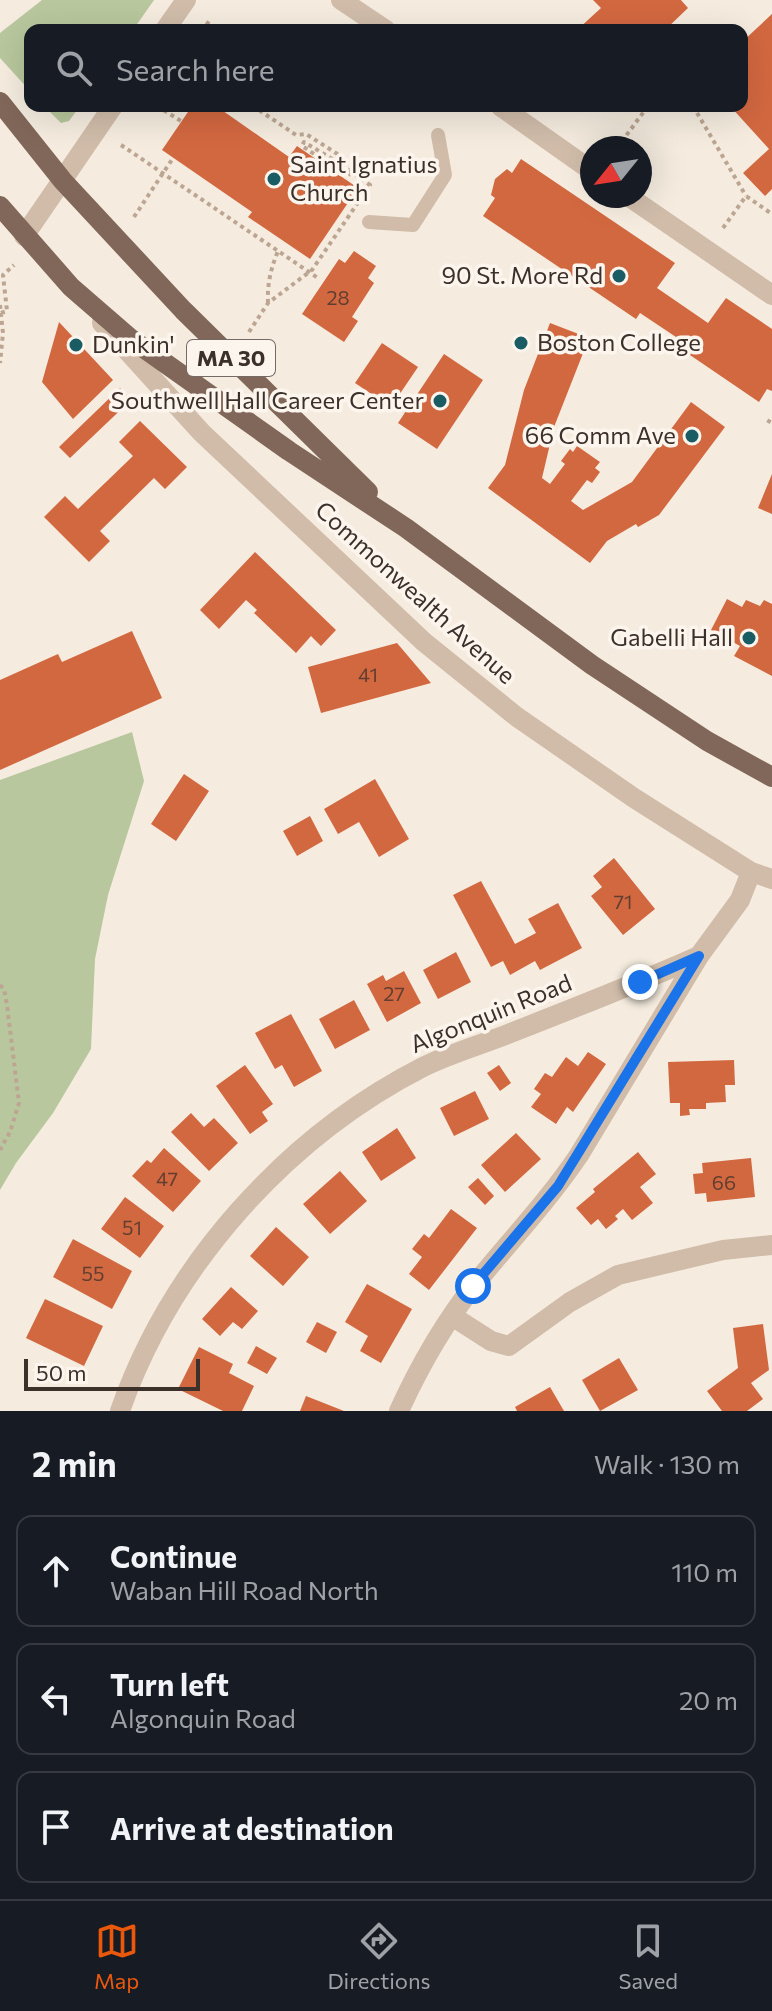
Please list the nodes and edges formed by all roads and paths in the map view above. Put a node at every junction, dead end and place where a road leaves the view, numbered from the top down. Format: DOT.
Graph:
graph roads {
  1 [pos="186,0"];
  2 [pos="341,0"];
  3 [pos="206,22"];
  4 [pos="169,24"];
  5 [pos="209,24"];
  6 [pos="377,24"];
  7 [pos="0,102"];
  8 [pos="109,112"];
  9 [pos="167,112"];
  10 [pos="262,112"];
  11 [pos="508,112"];
  12 [pos="644,112"];
  13 [pos="697,112"];
  14 [pos="181,121"];
  15 [pos="438,135"];
  16 [pos="626,136"];
  17 [pos="121,145"];
  18 [pos="173,158"];
  19 [pos="339,163"];
  20 [pos="580,163"];
  21 [pos="352,171"];
  22 [pos="163,174"];
  23 [pos="63,181"];
  24 [pos="746,196"];
  25 [pos="0,206"];
  26 [pos="645,208"];
  27 [pos="772,214"];
  28 [pos="134,217"];
  29 [pos="369,222"];
  30 [pos="723,228"];
  31 [pos="24,236"];
  32 [pos="278,250"];
  33 [pos="14,265"];
  34 [pos="310,272"];
  35 [pos="318,278"];
  36 [pos="71,287"];
  37 [pos="772,295"];
  38 [pos="268,303"];
  39 [pos="0,305"];
  40 [pos="1,313"];
  41 [pos="249,332"];
  42 [pos="0,363"];
  43 [pos="772,416"];
  44 [pos="768,423"];
  45 [pos="406,528"];
  46 [pos="772,777"];
  47 [pos="751,872"];
  48 [pos="772,879"];
  49 [pos="699,956"];
  50 [pos="0,985"];
  51 [pos="0,1150"];
  52 [pos="772,1245"];
  53 [pos="452,1316"];
  54 [pos="120,1411"];
  55 [pos="399,1411"];
  1 -- 4 [label="street"];
  2 -- 6 [label="street"];
  3 -- 5 [label="path"];
  7 -- 23 [label="main road, Commonwealth Avenue / MA 30"];
  8 -- 23 [label="street"];
  9 -- 14 [label="path"];
  10 -- 19 [label="path"];
  11 -- 20 [label="street"];
  12 -- 16 [label="path"];
  13 -- 24 [label="path"];
  15 -- 29 [label="lane"];
  17 -- 22 [label="path"];
  18 -- 22 [label="path"];
  19 -- 21 [label="path"];
  19 -- 21 [label="path"];
  21 -- 34 [label="path"];
  22 -- 28 [label="path"];
  22 -- 32 [label="path"];
  23 -- 31 [label="street"];
  23 -- 45 [label="main road, Commonwealth Avenue / MA 30"];
  24 -- 27 [label="path"];
  24 -- 30 [label="path"];
  25 -- 31 [label="main road, Commonwealth Avenue / MA 30"];
  26 -- 37 [label="street"];
  31 -- 36 [label="main road, Commonwealth Avenue / MA 30"];
  32 -- 34 [label="path"];
  32 -- 38 [label="path"];
  33 -- 40 [label="path"];
  34 -- 35 [label="path"];
  34 -- 38 [label="path"];
  36 -- 45 [label="main road, Commonwealth Avenue / MA 30"];
  36 -- 47 [label="street, Commonwealth Avenue"];
  38 -- 41 [label="path"];
  39 -- 40 [label="path"];
  40 -- 42 [label="path"];
  43 -- 44 [label="path"];
  45 -- 46 [label="main road, Commonwealth Avenue / MA 30"];
  47 -- 48 [label="street, Commonwealth Avenue"];
  47 -- 49 [label="street"];
  49 -- 53 [label="street"];
  49 -- 54 [label="street, Algonquin Road"];
  50 -- 51 [label="path"];
  52 -- 53 [label="street"];
  53 -- 55 [label="street"];
}
